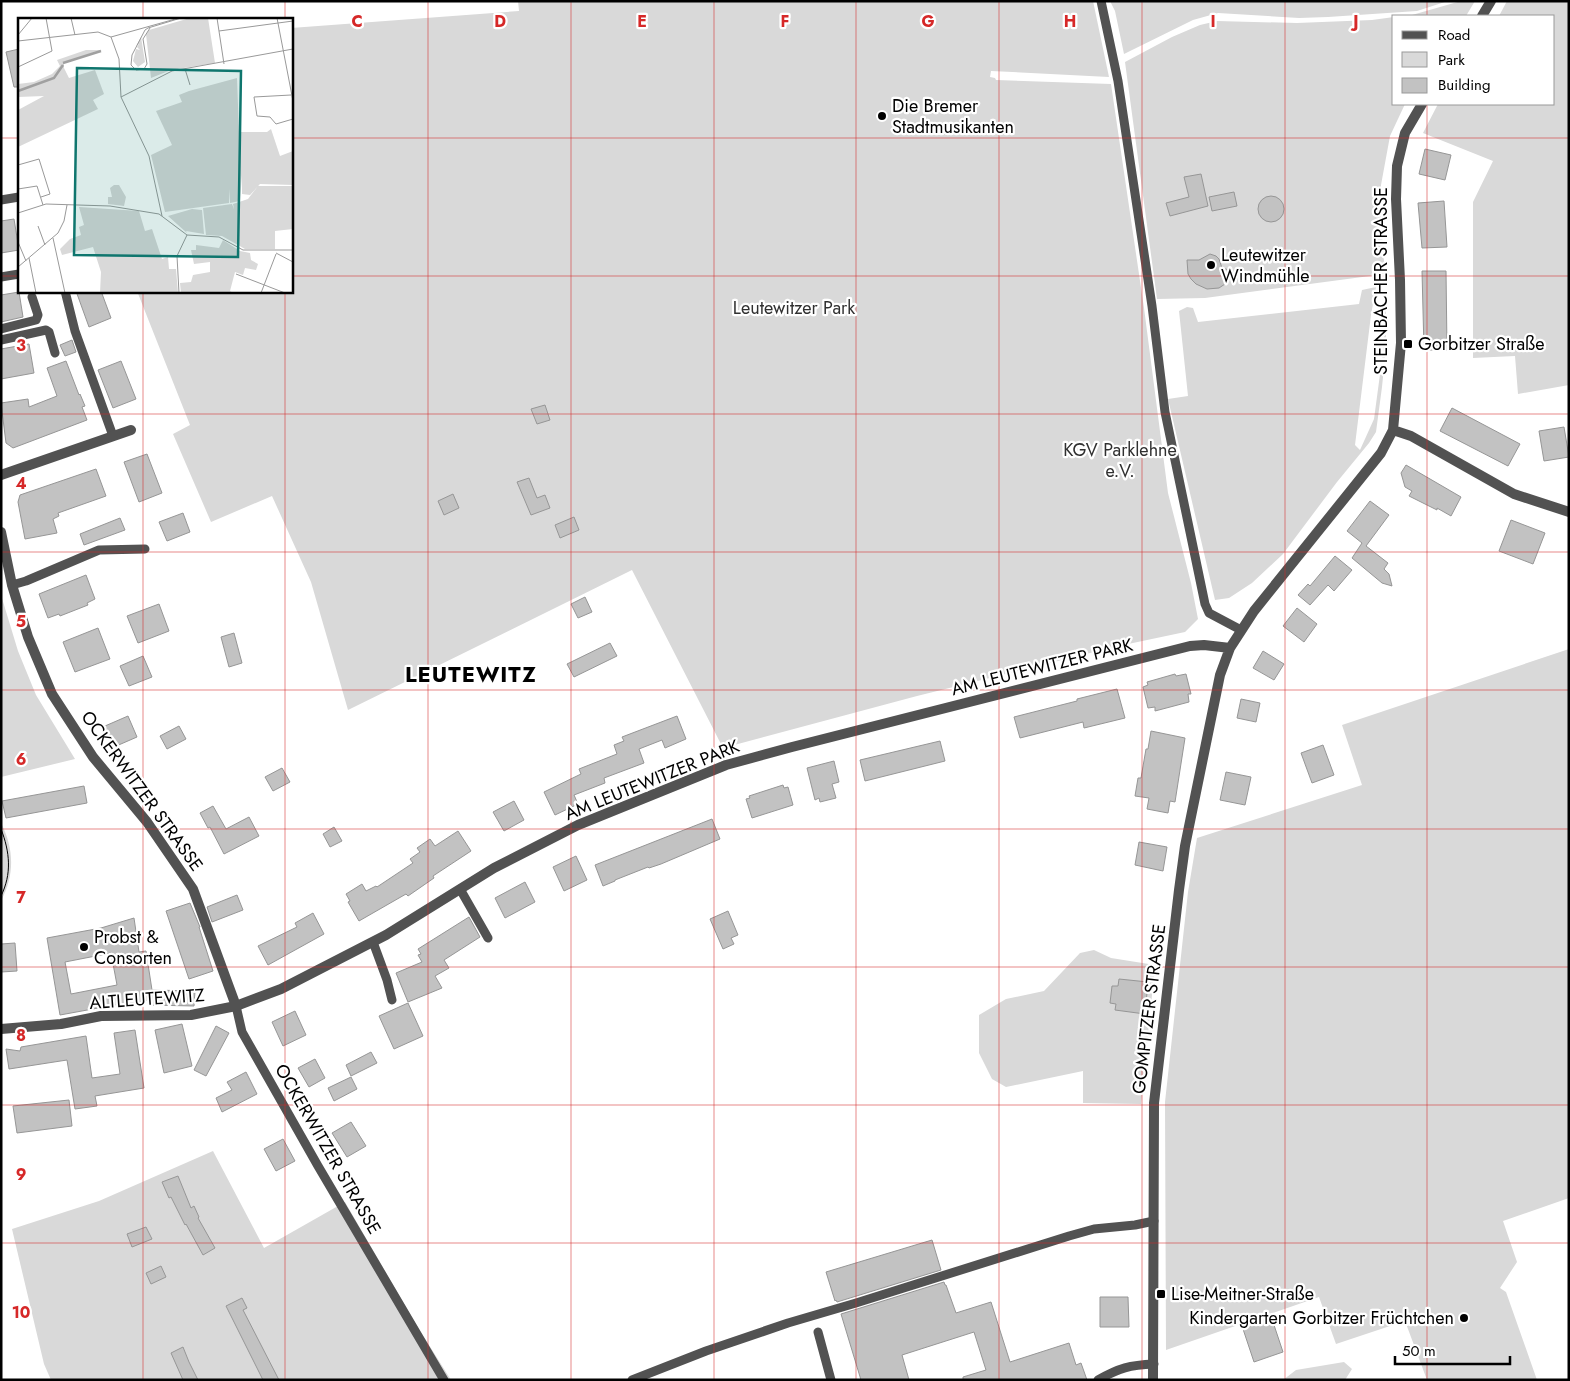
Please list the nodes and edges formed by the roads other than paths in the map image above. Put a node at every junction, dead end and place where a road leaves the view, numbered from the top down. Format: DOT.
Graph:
graph roads {
  1 [pos="1101,1"];
  2 [pos="1492,1"];
  3 [pos="1483,15"];
  4 [pos="1421,105"];
  5 [pos="18,197"];
  6 [pos="1,200"];
  7 [pos="18,274"];
  8 [pos="1,278"];
  9 [pos="65,292"];
  10 [pos="32,297"];
  11 [pos="1,329"];
  12 [pos="1,340"];
  13 [pos="55,353"];
  14 [pos="131,430"];
  15 [pos="1392,430"];
  16 [pos="113,436"];
  17 [pos="1,475"];
  18 [pos="1569,512"];
  19 [pos="1,532"];
  20 [pos="145,549"];
  21 [pos="12,585"];
  22 [pos="1241,630"];
  23 [pos="1230,648"];
  24 [pos="460,889"];
  25 [pos="488,938"];
  26 [pos="372,942"];
  27 [pos="392,1000"];
  28 [pos="236,1006"];
  29 [pos="1,1029"];
  30 [pos="1154,1221"];
  31 [pos="818,1332"];
  32 [pos="1154,1364"];
  33 [pos="444,1380"];
  34 [pos="632,1380"];
  35 [pos="831,1380"];
  36 [pos="1098,1380"];
  37 [pos="1154,1380"];
  1 -- 22 [label="lane"];
  2 -- 3 [label="street"];
  4 -- 15 [label="street, STEINBACHER STRASSE"];
  5 -- 6 [label="lane"];
  7 -- 8 [label="lane"];
  9 -- 16 [label="lane"];
  10 -- 11 [label="lane"];
  12 -- 13 [label="lane"];
  14 -- 16 [label="street"];
  15 -- 18 [label="street"];
  15 -- 22 [label="street, STEINBACHER STRASSE"];
  16 -- 17 [label="street"];
  19 -- 21 [label="street, OCKERWITZER STRASSE"];
  20 -- 21 [label="lane"];
  21 -- 28 [label="street, OCKERWITZER STRASSE"];
  22 -- 23 [label="street, STEINBACHER STRASSE"];
  23 -- 24 [label="street, AM LEUTEWITZER PARK"];
  23 -- 30 [label="street, GOMPITZER STRASSE"];
  24 -- 25 [label="lane"];
  24 -- 26 [label="street, AM LEUTEWITZER PARK"];
  26 -- 27 [label="lane"];
  26 -- 28 [label="street, AM LEUTEWITZER PARK"];
  28 -- 29 [label="street, ALTLEUTEWITZ"];
  28 -- 33 [label="lane, OCKERWITZER STRASSE"];
  30 -- 32 [label="street, GOMPITZER STRASSE"];
  30 -- 34 [label="lane"];
  31 -- 35 [label="lane"];
  32 -- 36 [label="lane"];
  32 -- 37 [label="street, GOMPITZER STRASSE"];
}
